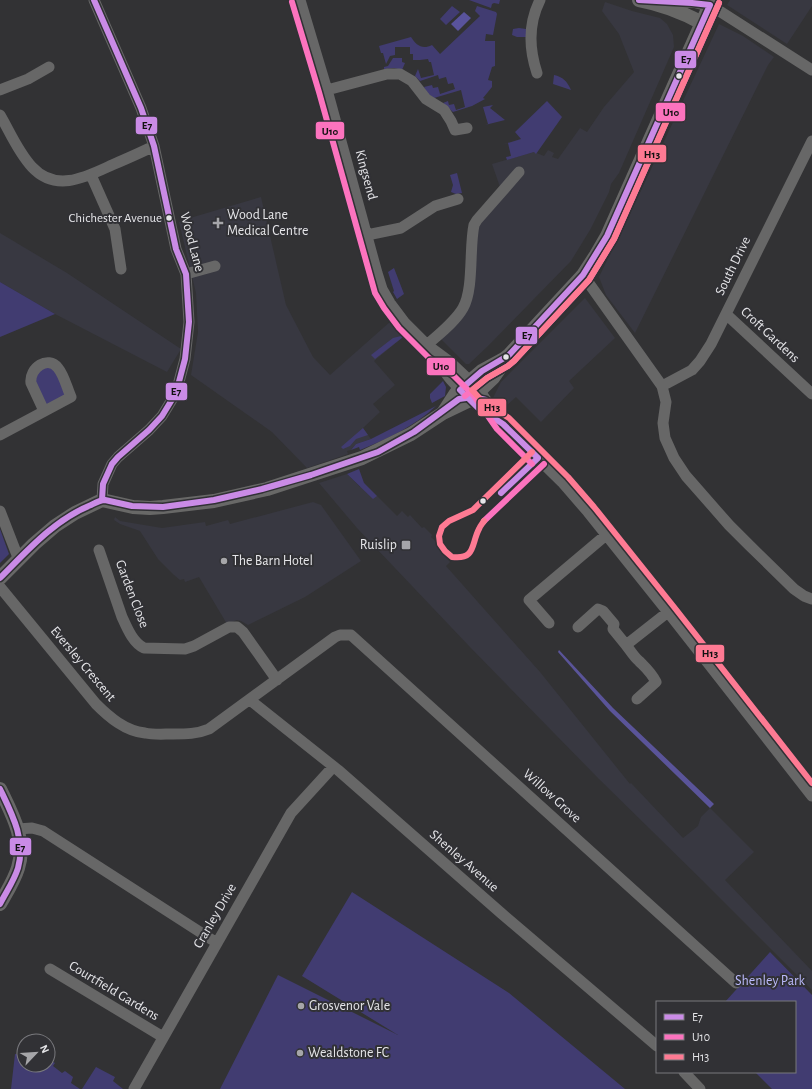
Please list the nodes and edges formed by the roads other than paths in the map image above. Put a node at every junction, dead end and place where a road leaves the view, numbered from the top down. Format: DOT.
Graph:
graph roads {
  1 [pos="94,0"];
  2 [pos="300,0"];
  3 [pos="540,0"];
  4 [pos="643,1"];
  5 [pos="711,2"];
  6 [pos="702,23"];
  7 [pos="51,65"];
  8 [pos="812,70"];
  9 [pos="537,74"];
  10 [pos="0,90"];
  11 [pos="327,90"];
  12 [pos="0,115"];
  13 [pos="467,128"];
  14 [pos="812,141"];
  15 [pos="154,146"];
  16 [pos="519,172"];
  17 [pos="91,175"];
  18 [pos="458,199"];
  19 [pos="367,235"];
  20 [pos="215,266"];
  21 [pos="121,270"];
  22 [pos="186,274"];
  23 [pos="583,275"];
  24 [pos="726,314"];
  25 [pos="426,345"];
  26 [pos="662,386"];
  27 [pos="472,391"];
  28 [pos="812,394"];
  29 [pos="44,411"];
  30 [pos="502,424"];
  31 [pos="0,435"];
  32 [pos="102,500"];
  33 [pos="0,511"];
  34 [pos="606,535"];
  35 [pos="100,550"];
  36 [pos="19,560"];
  37 [pos="0,578"];
  38 [pos="0,587"];
  39 [pos="810,599"];
  40 [pos="668,612"];
  41 [pos="549,623"];
  42 [pos="578,627"];
  43 [pos="345,634"];
  44 [pos="626,645"];
  45 [pos="277,680"];
  46 [pos="637,699"];
  47 [pos="250,700"];
  48 [pos="333,767"];
  49 [pos="0,789"];
  50 [pos="812,796"];
  51 [pos="18,829"];
  52 [pos="0,904"];
  53 [pos="217,943"];
  54 [pos="50,969"];
  55 [pos="736,983"];
  56 [pos="163,1037"];
  57 [pos="656,1045"];
  58 [pos="685,1073"];
  59 [pos="134,1089"];
  60 [pos="700,1089"];
  1 -- 15 [label="street, Wood Lane"];
  2 -- 11 [label="street, Kingsend"];
  3 -- 9 [label="street"];
  4 -- 5 [label="main road"];
  4 -- 6 [label="main road"];
  5 -- 6 [label="main road"];
  5 -- 8 [label="street"];
  6 -- 23 [label="main road"];
  7 -- 10 [label="street"];
  11 -- 13 [label="street"];
  11 -- 19 [label="street, Kingsend"];
  12 -- 17 [label="street"];
  14 -- 24 [label="street, South Drive"];
  15 -- 17 [label="street"];
  15 -- 22 [label="street, Wood Lane"];
  16 -- 25 [label="street"];
  17 -- 21 [label="street"];
  18 -- 19 [label="street"];
  19 -- 25 [label="street, Kingsend"];
  20 -- 22 [label="street"];
  22 -- 32 [label="street, Wood Lane"];
  23 -- 26 [label="street"];
  23 -- 27 [label="main road"];
  24 -- 26 [label="street, South Drive"];
  24 -- 28 [label="street, Croft Gardens"];
  25 -- 27 [label="street, Kingsend"];
  26 -- 39 [label="street"];
  27 -- 30 [label="street"];
  27 -- 30 [label="street"];
  27 -- 32 [label="main road"];
  29 -- 31 [label="street"];
  30 -- 34 [label="street"];
  32 -- 36 [label="main road"];
  33 -- 36 [label="street"];
  34 -- 40 [label="street"];
  34 -- 41 [label="street"];
  35 -- 45 [label="street, Garden Close"];
  36 -- 37 [label="main road"];
  38 -- 47 [label="street, Eversley Crescent"];
  40 -- 44 [label="street"];
  40 -- 50 [label="street"];
  42 -- 44 [label="street"];
  43 -- 45 [label="street, Eversley Crescent"];
  43 -- 55 [label="street, Willow Grove"];
  44 -- 46 [label="street"];
  45 -- 47 [label="street, Eversley Crescent"];
  47 -- 48 [label="street, Shenley Avenue"];
  48 -- 53 [label="street, Cranley Drive"];
  48 -- 57 [label="street, Shenley Avenue"];
  49 -- 51 [label="main road"];
  51 -- 52 [label="main road"];
  51 -- 53 [label="street"];
  53 -- 56 [label="street, Cranley Drive"];
  54 -- 56 [label="street, Courtfield Gardens"];
  56 -- 59 [label="street, Cranley Drive"];
  58 -- 60 [label="street"];
}
